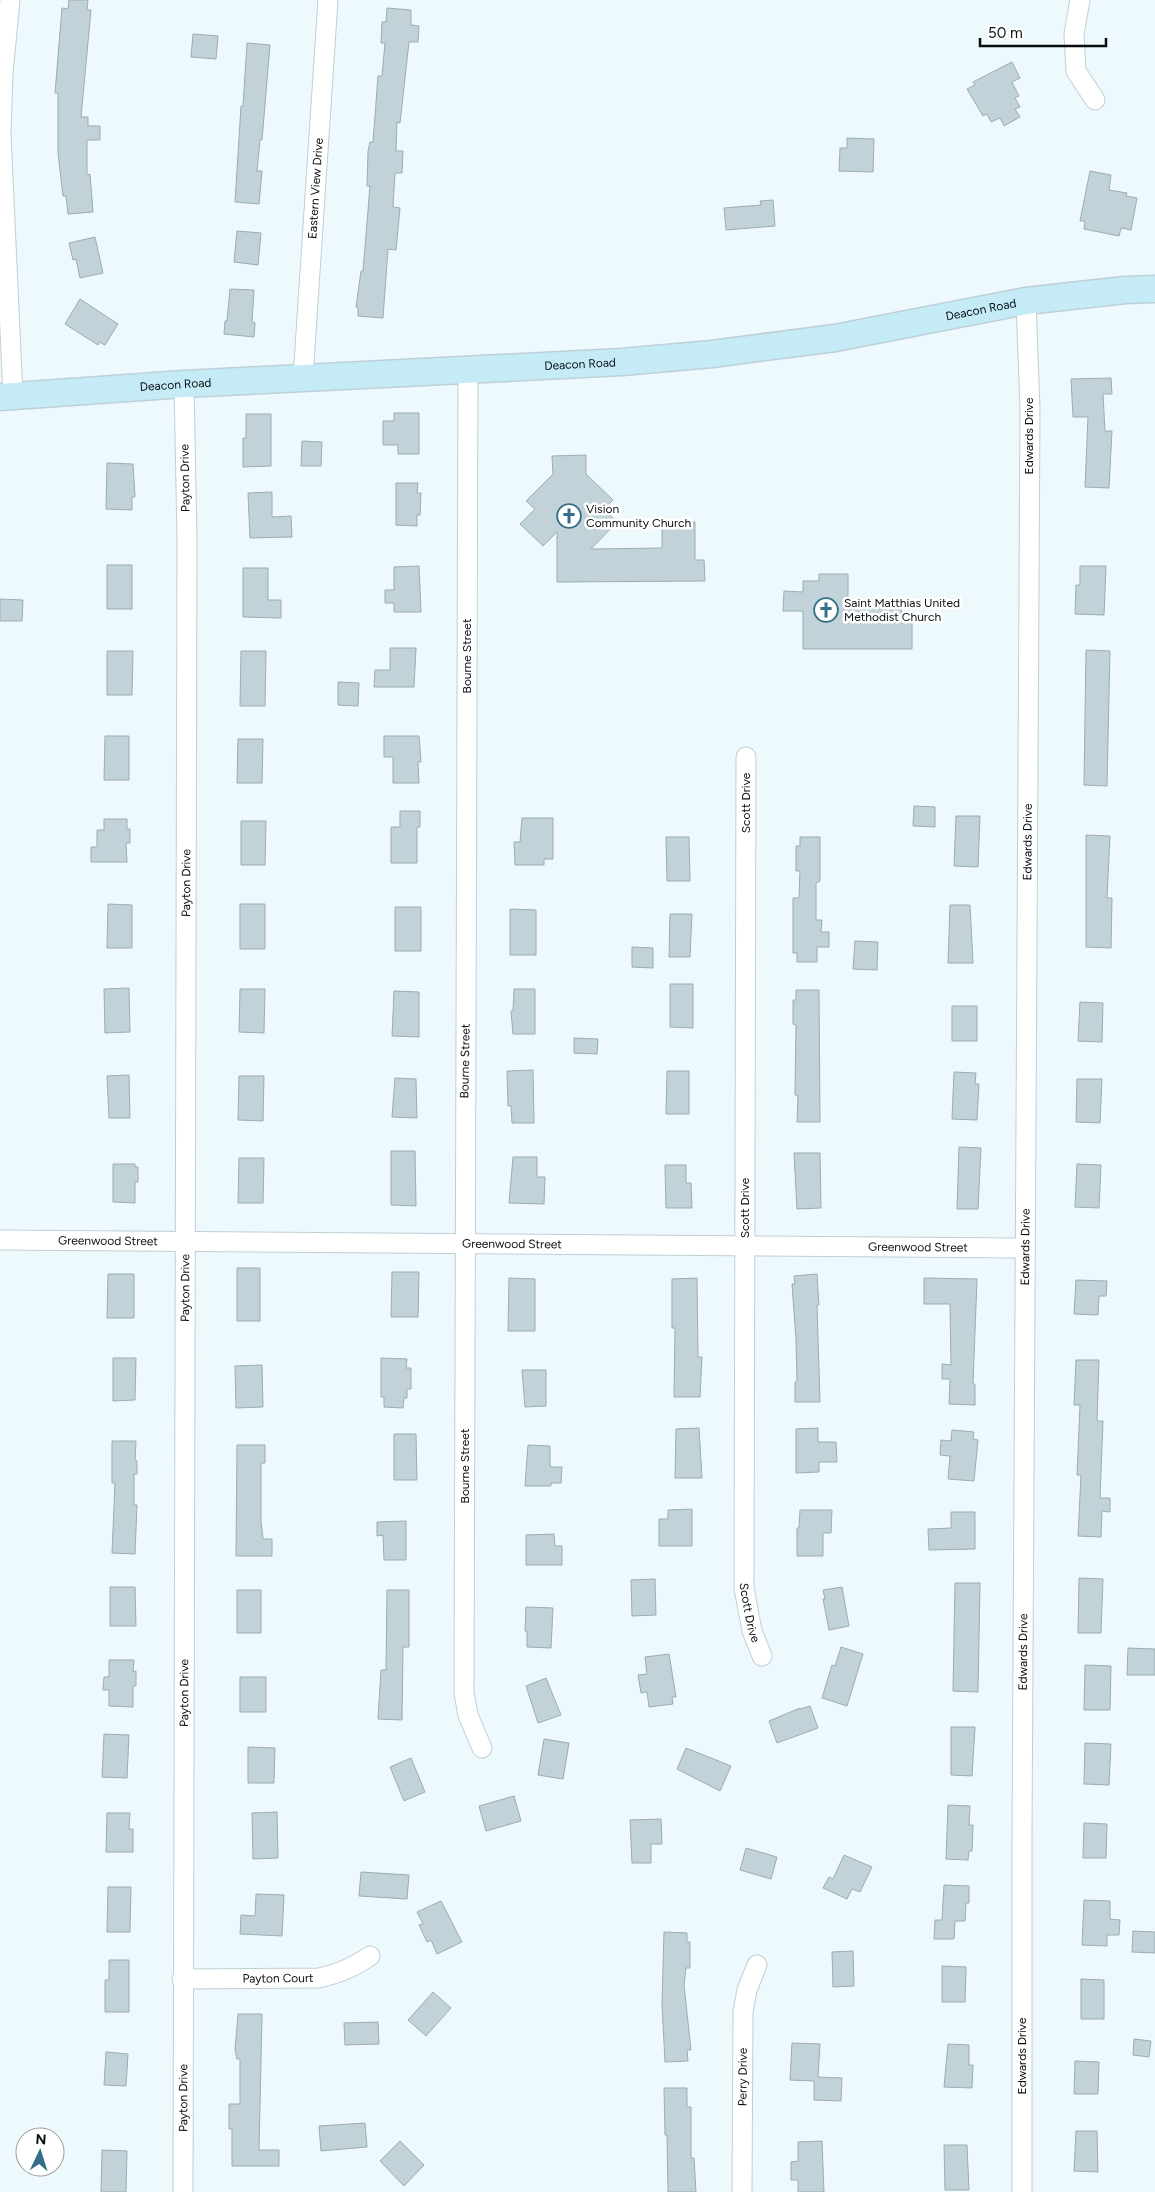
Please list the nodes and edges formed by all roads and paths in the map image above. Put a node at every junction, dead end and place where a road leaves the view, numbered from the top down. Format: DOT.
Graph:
graph roads {
  1 [pos="10,0"];
  2 [pos="328,0"];
  3 [pos="1080,0"];
  4 [pos="1095,100"];
  5 [pos="1155,289"];
  6 [pos="1026,301"];
  7 [pos="468,370"];
  8 [pos="304,378"];
  9 [pos="184,384"];
  10 [pos="7,397"];
  11 [pos="746,757"];
  12 [pos="0,1240"];
  13 [pos="184,1243"];
  14 [pos="465,1244"];
  15 [pos="745,1244"];
  16 [pos="1025,1248"];
  17 [pos="762,1656"];
  18 [pos="482,1748"];
  19 [pos="370,1956"];
  20 [pos="757,1965"];
  21 [pos="182,1979"];
  22 [pos="183,2192"];
  23 [pos="742,2192"];
  24 [pos="1022,2192"];
  1 -- 10 [label="street"];
  2 -- 8 [label="street, Eastern View Drive"];
  3 -- 4 [label="street"];
  5 -- 6 [label="main road, Deacon Road"];
  6 -- 7 [label="main road, Deacon Road"];
  6 -- 16 [label="street, Edwards Drive"];
  7 -- 8 [label="main road, Deacon Road"];
  7 -- 14 [label="street, Bourne Street"];
  8 -- 9 [label="main road, Deacon Road"];
  9 -- 10 [label="main road, Deacon Road"];
  9 -- 13 [label="street, Payton Drive"];
  11 -- 15 [label="street, Scott Drive"];
  12 -- 13 [label="street, Greenwood Street"];
  13 -- 14 [label="street, Greenwood Street"];
  13 -- 21 [label="street, Payton Drive"];
  14 -- 15 [label="street, Greenwood Street"];
  14 -- 18 [label="street, Bourne Street"];
  15 -- 16 [label="street, Greenwood Street"];
  15 -- 17 [label="street, Scott Drive"];
  16 -- 24 [label="street, Edwards Drive"];
  19 -- 21 [label="street, Payton Court"];
  20 -- 23 [label="street, Perry Drive"];
  21 -- 22 [label="street, Payton Drive"];
}
